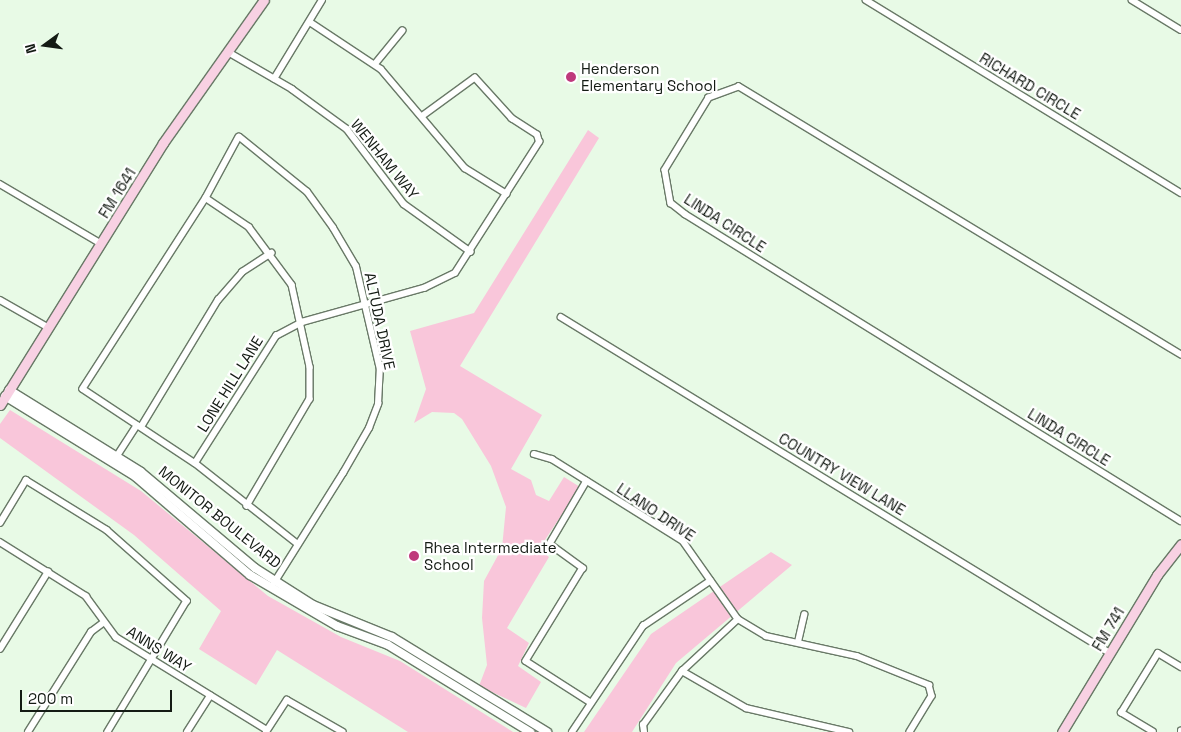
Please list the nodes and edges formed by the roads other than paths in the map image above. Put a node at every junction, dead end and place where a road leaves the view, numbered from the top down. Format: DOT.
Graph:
graph roads {
  1 [pos="264,0"];
  2 [pos="322,0"];
  3 [pos="866,0"];
  4 [pos="1132,0"];
  5 [pos="310,22"];
  6 [pos="1181,30"];
  7 [pos="402,31"];
  8 [pos="228,52"];
  9 [pos="375,64"];
  10 [pos="274,79"];
  11 [pos="422,116"];
  12 [pos="0,184"];
  13 [pos="1181,193"];
  14 [pos="507,194"];
  15 [pos="206,198"];
  16 [pos="102,244"];
  17 [pos="471,252"];
  18 [pos="272,253"];
  19 [pos="0,300"];
  20 [pos="367,304"];
  21 [pos="561,317"];
  22 [pos="302,322"];
  23 [pos="49,328"];
  24 [pos="1181,355"];
  25 [pos="4,398"];
  26 [pos="139,426"];
  27 [pos="534,454"];
  28 [pos="115,460"];
  29 [pos="195,463"];
  30 [pos="588,481"];
  31 [pos="247,506"];
  32 [pos="1181,521"];
  33 [pos="0,523"];
  34 [pos="0,542"];
  35 [pos="298,544"];
  36 [pos="1181,544"];
  37 [pos="48,572"];
  38 [pos="710,581"];
  39 [pos="273,584"];
  40 [pos="804,615"];
  41 [pos="738,619"];
  42 [pos="103,623"];
  43 [pos="798,642"];
  44 [pos="0,649"];
  45 [pos="1110,653"];
  46 [pos="153,659"];
  47 [pos="1181,667"];
  48 [pos="682,670"];
  49 [pos="210,696"];
  50 [pos="590,702"];
  51 [pos="267,731"];
  52 [pos="643,731"];
  53 [pos="28,732"];
  54 [pos="108,732"];
  55 [pos="187,732"];
  56 [pos="343,732"];
  57 [pos="530,732"];
  58 [pos="547,732"];
  59 [pos="572,732"];
  60 [pos="849,732"];
  61 [pos="910,732"];
  62 [pos="1062,732"];
  63 [pos="1153,732"];
  1 -- 8 [label="main road, FM 1641 / FM 1641"];
  2 -- 5 [label="street"];
  3 -- 13 [label="street, RICHARD CIRCLE"];
  4 -- 6 [label="street"];
  5 -- 9 [label="street"];
  5 -- 10 [label="street"];
  7 -- 9 [label="street"];
  8 -- 10 [label="street, WENHAM WAY"];
  8 -- 16 [label="main road, FM 1641 / FM 1641"];
  9 -- 11 [label="street"];
  10 -- 17 [label="street, WENHAM WAY"];
  11 -- 14 [label="street"];
  11 -- 14 [label="street, LONE HILL LANE"];
  12 -- 16 [label="street"];
  14 -- 17 [label="street, LONE HILL LANE"];
  15 -- 18 [label="street"];
  15 -- 20 [label="street, ALTUDA DRIVE"];
  15 -- 26 [label="street"];
  16 -- 23 [label="main road, FM 1641 / FM 1641"];
  17 -- 20 [label="street, LONE HILL LANE"];
  18 -- 22 [label="street"];
  18 -- 26 [label="street"];
  19 -- 23 [label="street"];
  20 -- 22 [label="street, LONE HILL LANE"];
  20 -- 35 [label="street, ALTUDA DRIVE"];
  21 -- 45 [label="street, COUNTRY VIEW LANE"];
  22 -- 29 [label="street, LONE HILL LANE"];
  22 -- 31 [label="street"];
  23 -- 25 [label="main road, FM 1641 / FM 1641"];
  24 -- 32 [label="street, LINDA CIRCLE"];
  25 -- 28 [label="street, MONITOR BOULEVARD"];
  26 -- 28 [label="street"];
  26 -- 29 [label="street"];
  27 -- 30 [label="street, LLANO DRIVE"];
  28 -- 39 [label="street, MONITOR BOULEVARD"];
  29 -- 31 [label="street"];
  30 -- 38 [label="street, LLANO DRIVE"];
  30 -- 50 [label="street"];
  31 -- 35 [label="street"];
  33 -- 46 [label="street"];
  34 -- 37 [label="street, ANNS WAY"];
  35 -- 39 [label="street, ALTUDA DRIVE"];
  36 -- 45 [label="main road, FM 741 / FM 741"];
  37 -- 42 [label="street, ANNS WAY"];
  37 -- 44 [label="street"];
  38 -- 41 [label="street, LLANO DRIVE"];
  38 -- 50 [label="street"];
  39 -- 57 [label="street, MONITOR BOULEVARD"];
  39 -- 58 [label="street, MONITOR BOULEVARD"];
  40 -- 43 [label="street"];
  41 -- 43 [label="street, LLANO DRIVE"];
  41 -- 48 [label="street"];
  42 -- 46 [label="street, ANNS WAY"];
  42 -- 53 [label="street"];
  43 -- 61 [label="street, LLANO DRIVE"];
  45 -- 62 [label="main road, FM 741 / FM 741"];
  46 -- 49 [label="street, ANNS WAY"];
  46 -- 54 [label="street"];
  47 -- 63 [label="street"];
  48 -- 52 [label="street"];
  48 -- 60 [label="street"];
  49 -- 51 [label="street, ANNS WAY"];
  49 -- 55 [label="street"];
  50 -- 59 [label="street"];
  51 -- 56 [label="street"];
}
